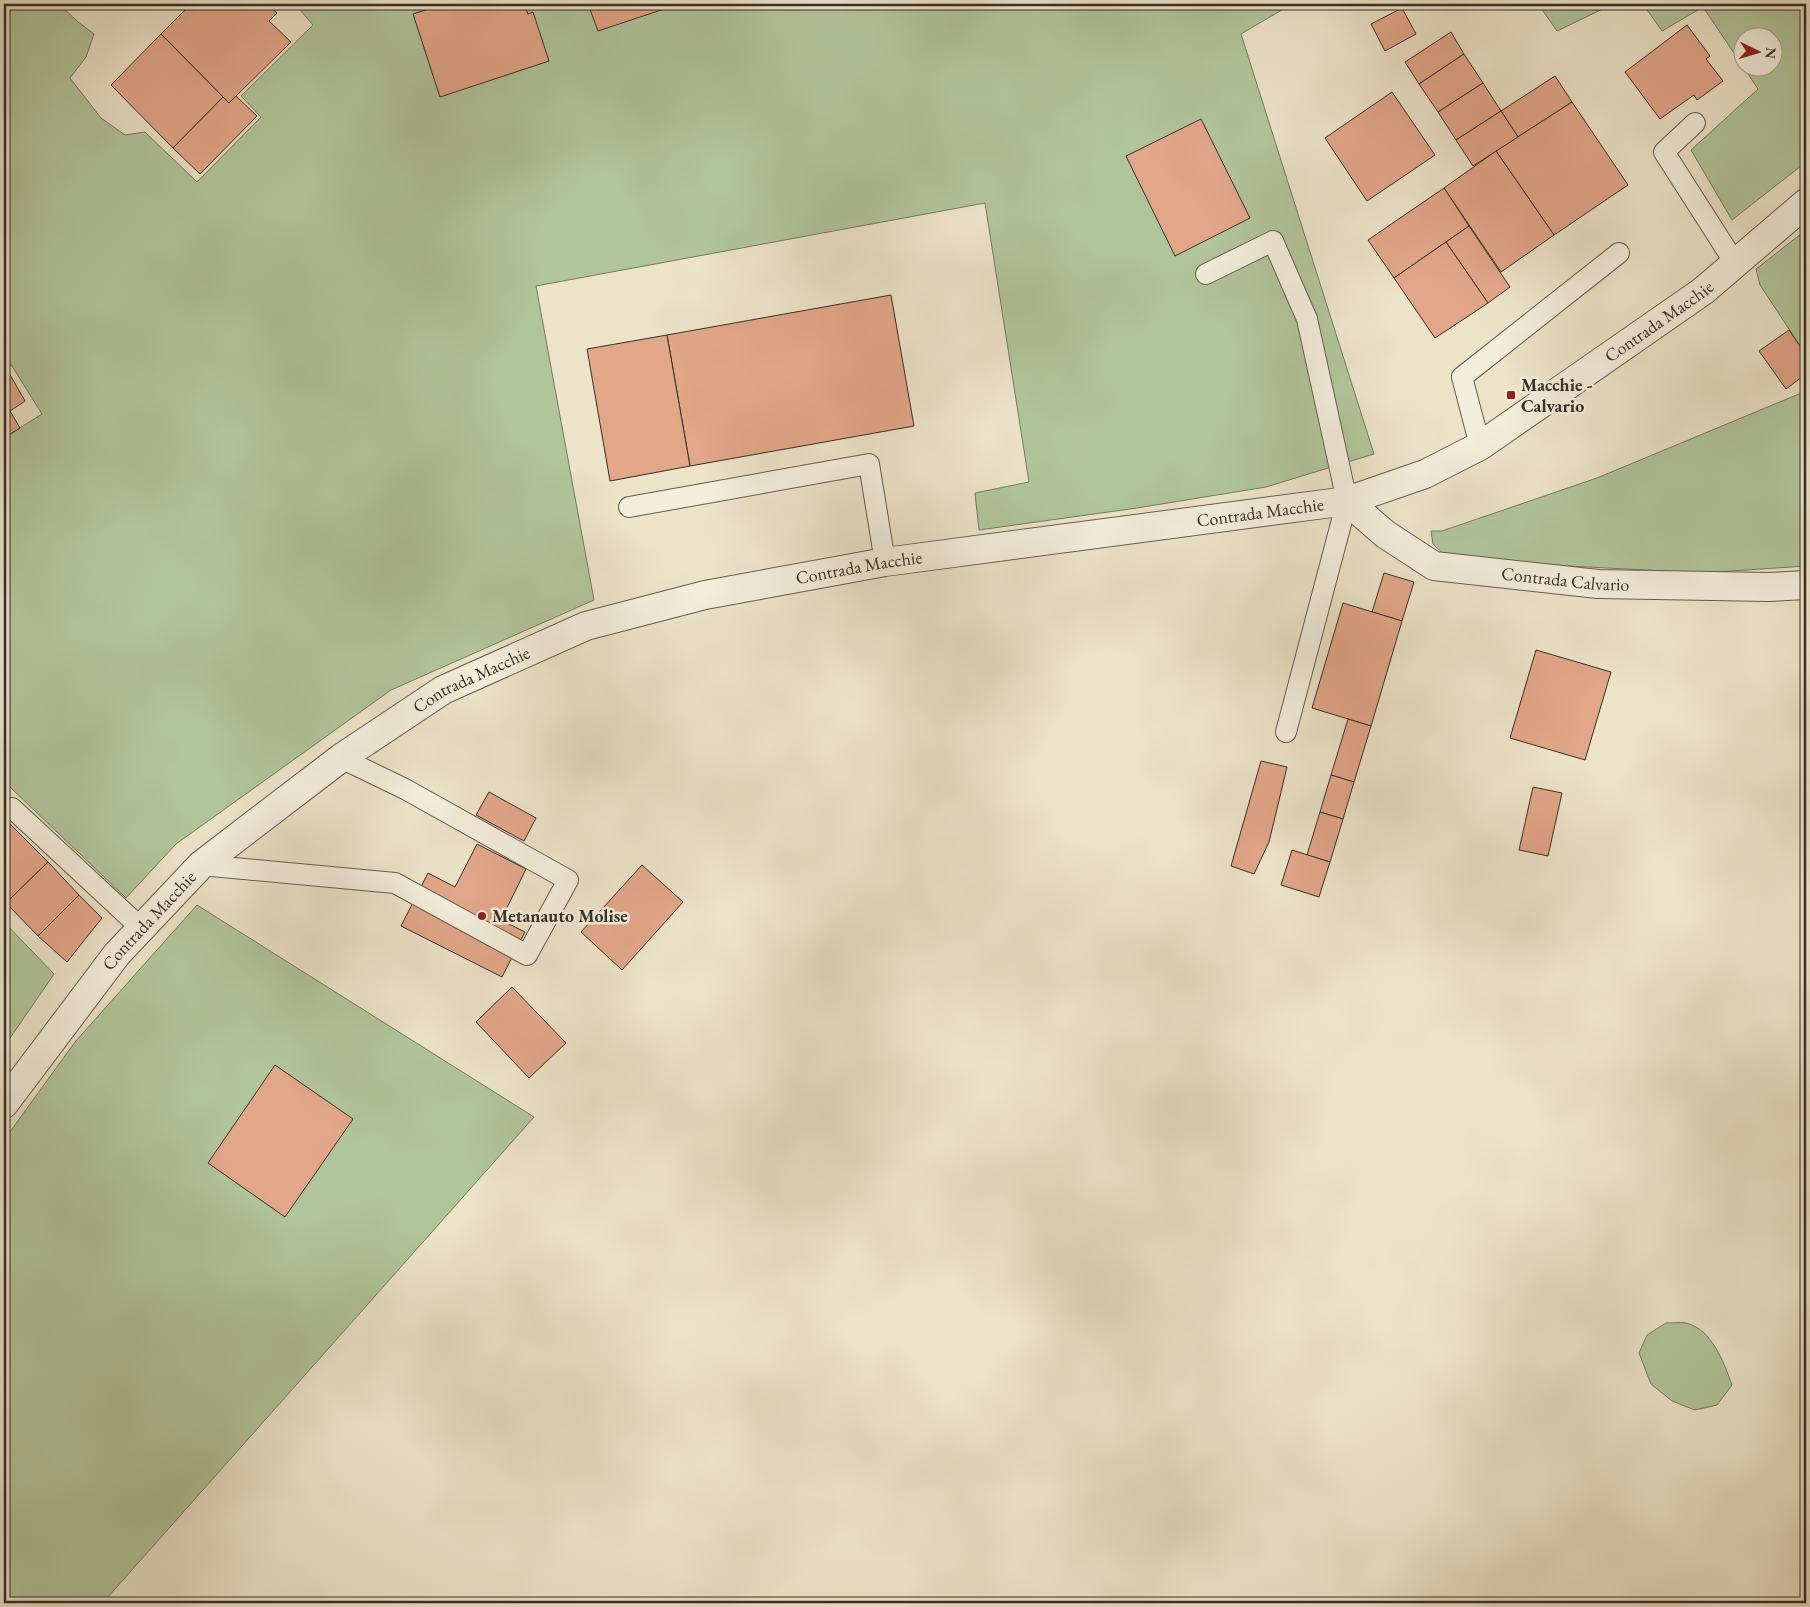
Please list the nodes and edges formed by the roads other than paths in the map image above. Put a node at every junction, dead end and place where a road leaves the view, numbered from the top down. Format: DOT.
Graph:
graph roads {
  1 [pos="1695,123"];
  2 [pos="1806,204"];
  3 [pos="1619,253"];
  4 [pos="1736,263"];
  5 [pos="1206,274"];
  6 [pos="1480,446"];
  7 [pos="1347,501"];
  8 [pos="629,507"];
  9 [pos="885,562"];
  10 [pos="1806,585"];
  11 [pos="1286,732"];
  12 [pos="341,758"];
  13 [pos="12,808"];
  14 [pos="201,865"];
  15 [pos="141,928"];
  16 [pos="4,1104"];
  1 -- 4 [label="lane"];
  2 -- 4 [label="street, Contrada Macchie"];
  3 -- 6 [label="lane"];
  4 -- 6 [label="street, Contrada Macchie"];
  5 -- 7 [label="lane"];
  6 -- 7 [label="street, Contrada Macchie"];
  7 -- 9 [label="street, Contrada Macchie"];
  7 -- 10 [label="street, Contrada Calvario"];
  7 -- 11 [label="lane"];
  8 -- 9 [label="lane"];
  9 -- 12 [label="street, Contrada Macchie"];
  12 -- 14 [label="street, Contrada Macchie"];
  12 -- 14 [label="lane"];
  13 -- 15 [label="lane"];
  14 -- 15 [label="street, Contrada Macchie"];
  15 -- 16 [label="street, Contrada Macchie"];
}
